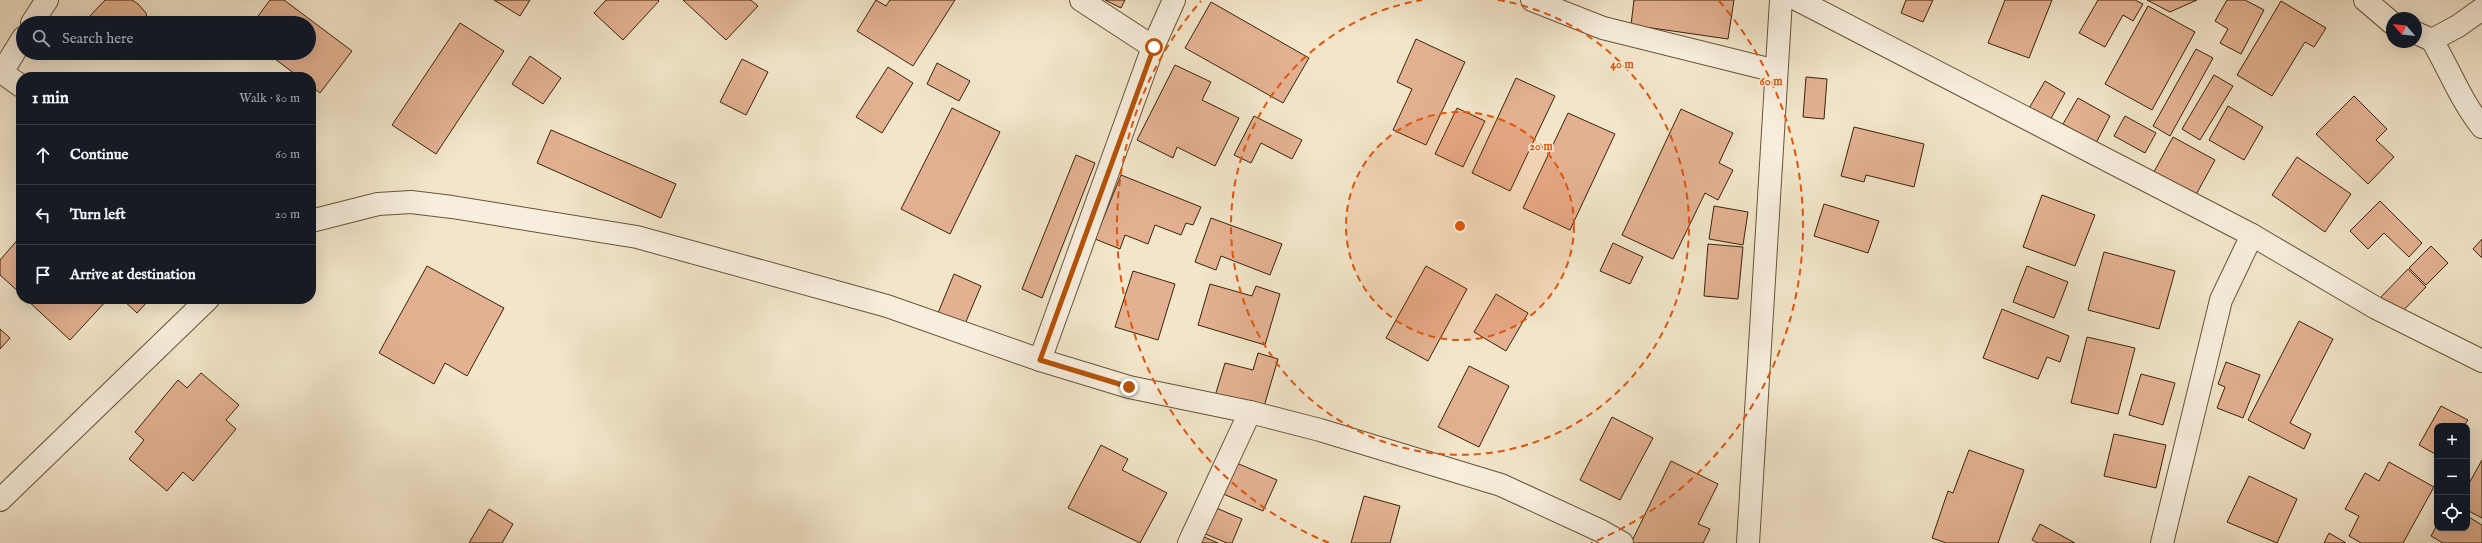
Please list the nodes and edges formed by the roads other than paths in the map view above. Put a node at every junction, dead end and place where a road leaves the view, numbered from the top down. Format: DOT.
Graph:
graph roads {
  1 [pos="47,0"];
  2 [pos="1081,0"];
  3 [pos="1174,0"];
  4 [pos="1532,0"];
  5 [pos="1781,0"];
  6 [pos="1798,0"];
  7 [pos="2365,0"];
  8 [pos="2482,9"];
  9 [pos="37,16"];
  10 [pos="2386,18"];
  11 [pos="2424,36"];
  12 [pos="1154,47"];
  13 [pos="16,48"];
  14 [pos="1,71"];
  15 [pos="1776,71"];
  16 [pos="16,82"];
  17 [pos="2482,127"];
  18 [pos="316,220"];
  19 [pos="2252,236"];
  20 [pos="203,304"];
  21 [pos="1040,360"];
  22 [pos="2482,361"];
  23 [pos="1250,412"];
  24 [pos="0,500"];
  25 [pos="1189,543"];
  26 [pos="1622,543"];
  27 [pos="1748,543"];
  28 [pos="2162,543"];
  1 -- 9 [label="street"];
  2 -- 12 [label="street"];
  3 -- 12 [label="street"];
  4 -- 15 [label="street"];
  5 -- 15 [label="street"];
  6 -- 19 [label="street"];
  7 -- 10 [label="street"];
  8 -- 11 [label="street"];
  11 -- 17 [label="street"];
  12 -- 21 [label="street"];
  13 -- 14 [label="street"];
  14 -- 16 [label="street"];
  15 -- 27 [label="street"];
  18 -- 21 [label="street"];
  19 -- 22 [label="street"];
  19 -- 28 [label="street"];
  20 -- 24 [label="street"];
  21 -- 23 [label="street"];
  23 -- 25 [label="street"];
  23 -- 26 [label="street"];
}
